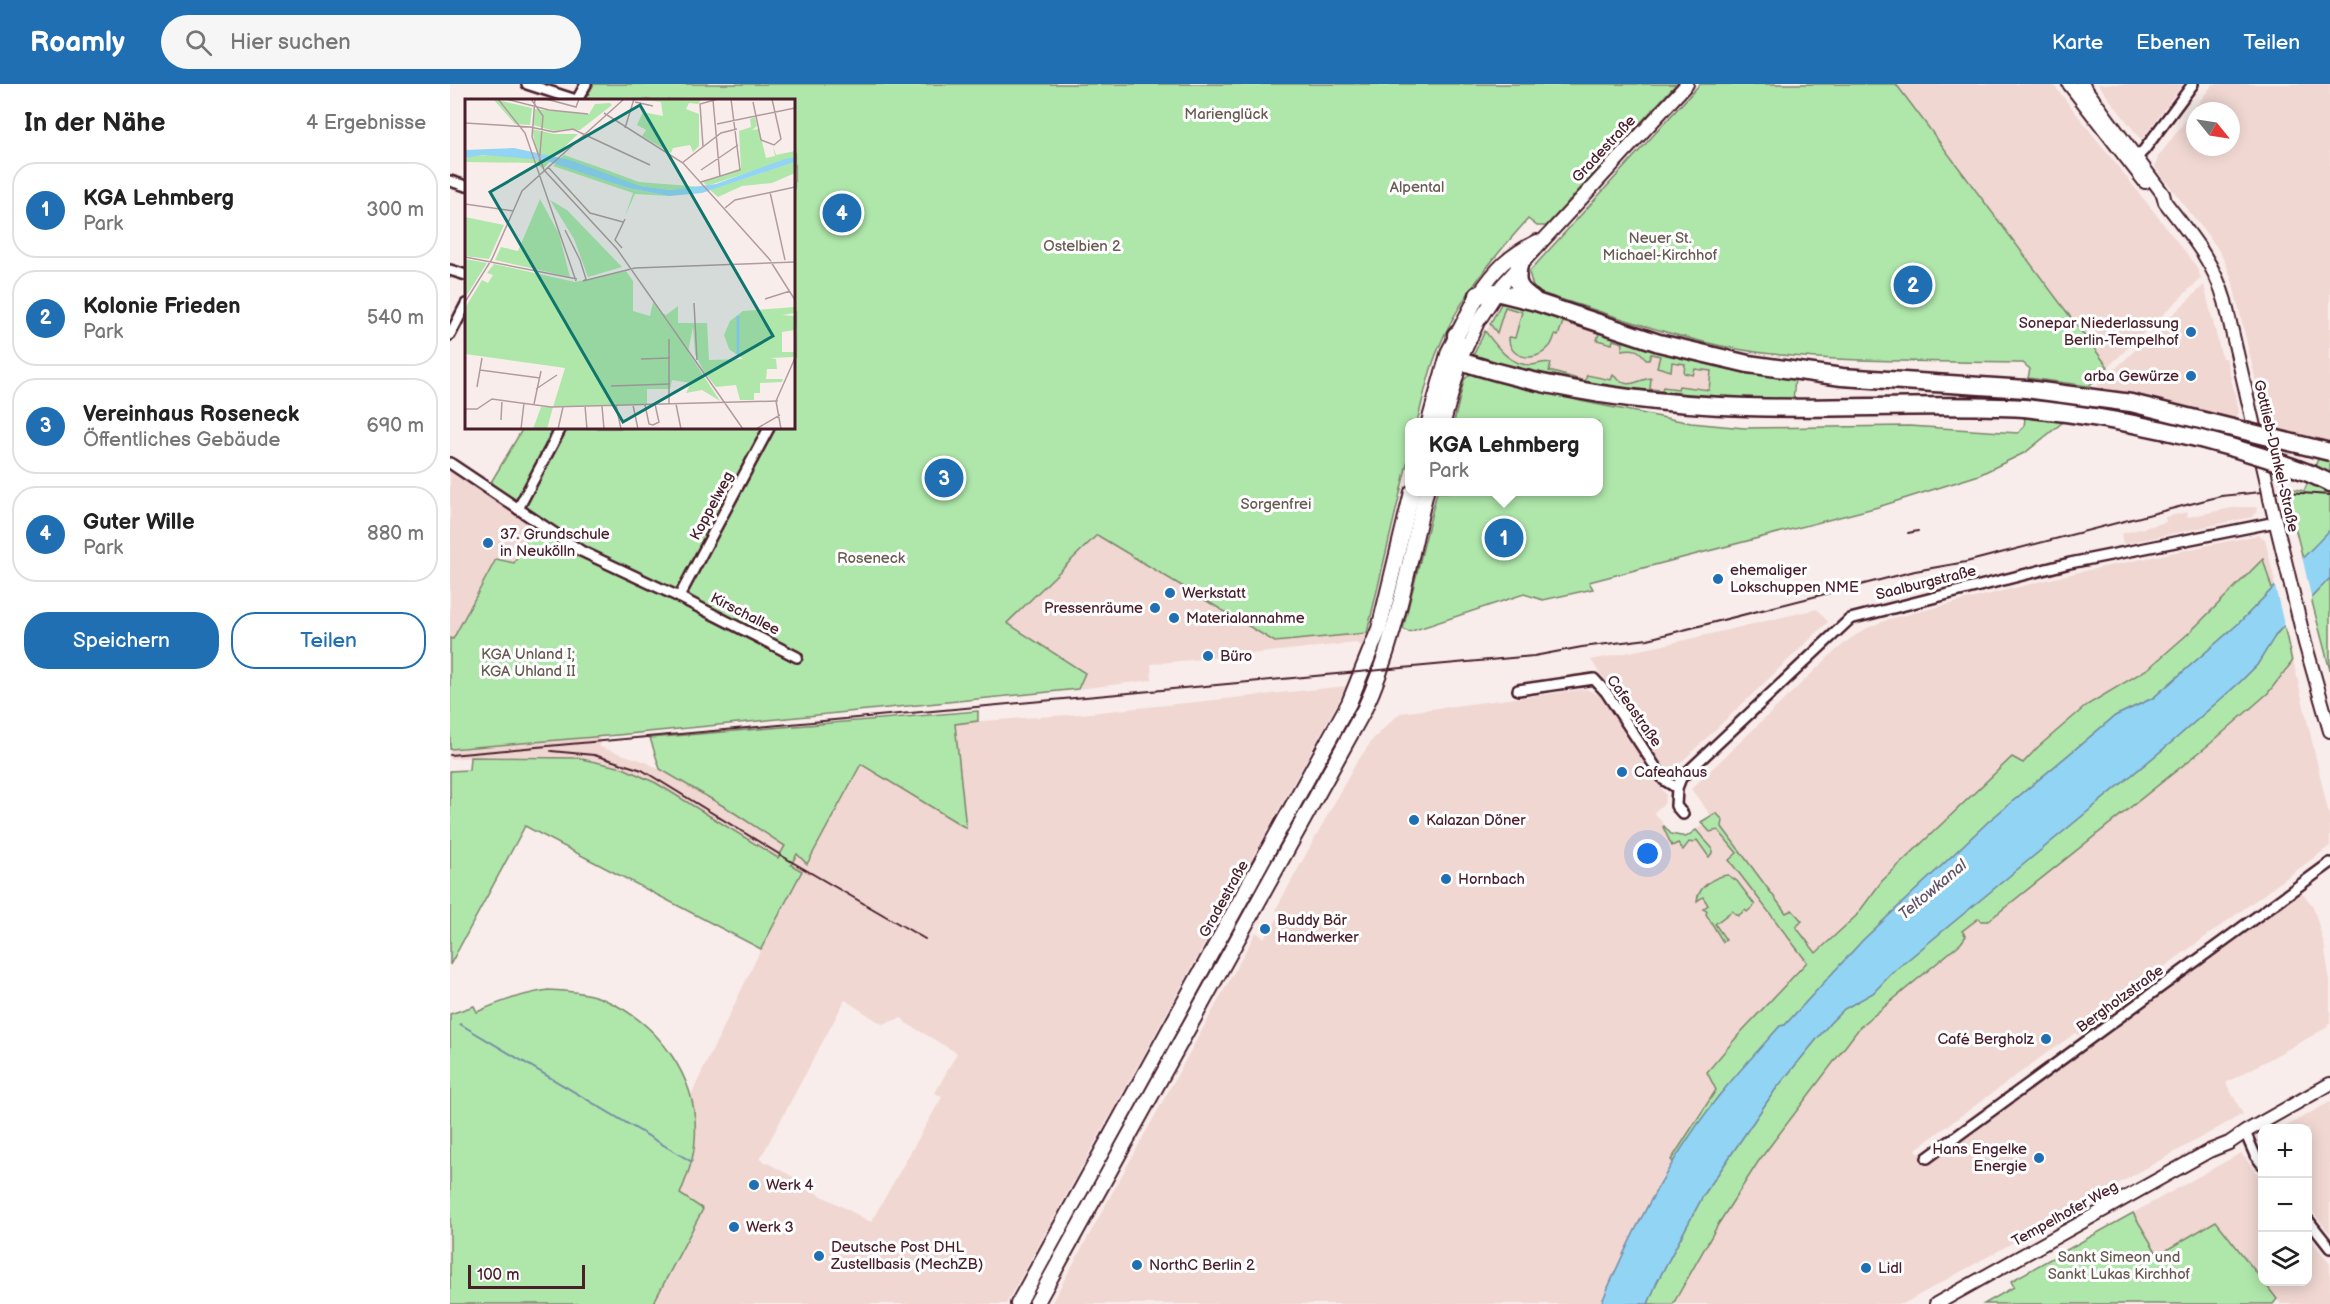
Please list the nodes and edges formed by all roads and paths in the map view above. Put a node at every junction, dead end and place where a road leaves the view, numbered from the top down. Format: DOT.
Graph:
graph roads {
  1 [pos="527,84"];
  2 [pos="586,84"];
  3 [pos="1687,84"];
  4 [pos="2069,84"];
  5 [pos="2082,84"];
  6 [pos="2193,84"];
  7 [pos="573,99"];
  8 [pos="577,99"];
  9 [pos="2133,160"];
  10 [pos="450,181"];
  11 [pos="465,186"];
  12 [pos="1546,237"];
  13 [pos="1519,265"];
  14 [pos="450,270"];
  15 [pos="465,275"];
  16 [pos="1496,292"];
  17 [pos="1478,295"];
  18 [pos="1536,302"];
  19 [pos="465,306"];
  20 [pos="450,335"];
  21 [pos="1456,335"];
  22 [pos="1460,361"];
  23 [pos="1430,418"];
  24 [pos="1444,418"];
  25 [pos="560,429"];
  26 [pos="768,429"];
  27 [pos="2330,453"];
  28 [pos="450,463"];
  29 [pos="2330,483"];
  30 [pos="1411,496"];
  31 [pos="1425,496"];
  32 [pos="518,509"];
  33 [pos="2276,522"];
  34 [pos="679,597"];
  35 [pos="797,657"];
  36 [pos="1518,690"];
  37 [pos="2330,731"];
  38 [pos="1677,788"];
  39 [pos="1683,814"];
  40 [pos="2330,863"];
  41 [pos="2330,1084"];
  42 [pos="2243,1133"];
  43 [pos="1927,1158"];
  44 [pos="2258,1159"];
  45 [pos="2312,1226"];
  46 [pos="2330,1248"];
  47 [pos="1018,1304"];
  48 [pos="1036,1304"];
  49 [pos="1936,1304"];
  1 -- 7 [label="street"];
  2 -- 8 [label="street"];
  3 -- 12 [label="street, Gradestraße"];
  4 -- 9 [label="street, Gottlieb-Dunkel-Straße"];
  5 -- 9 [label="street, Gottlieb-Dunkel-Straße"];
  6 -- 9 [label="street"];
  9 -- 33 [label="street, Gottlieb-Dunkel-Straße"];
  10 -- 11 [label="street"];
  12 -- 13 [label="street, Gradestraße"];
  12 -- 17 [label="street, Gradestraße"];
  13 -- 16 [label="street, Gradestraße"];
  13 -- 18 [label="highway"];
  14 -- 15 [label="street"];
  16 -- 17 [label="highway"];
  16 -- 18 [label="highway"];
  16 -- 22 [label="street, Gradestraße"];
  17 -- 21 [label="main road, Gradestraße"];
  18 -- 27 [label="highway, bridge"];
  19 -- 20 [label="street"];
  21 -- 22 [label="highway"];
  21 -- 23 [label="main road, Gradestraße"];
  22 -- 24 [label="main road, Gradestraße"];
  22 -- 29 [label="highway, bridge"];
  25 -- 32 [label="street"];
  26 -- 34 [label="street, Koppelweg"];
  28 -- 32 [label="street, Kirschallee"];
  30 -- 47 [label="main road, Gradestraße"];
  31 -- 48 [label="main road"];
  32 -- 34 [label="street, Kirschallee"];
  33 -- 37 [label="street, Gottlieb-Dunkel-Straße"];
  33 -- 38 [label="street, Saalburgstraße"];
  34 -- 35 [label="street, Kirschallee"];
  36 -- 38 [label="street, Cafeastraße"];
  38 -- 39 [label="street"];
  40 -- 43 [label="street, Bergholzstraße"];
  41 -- 42 [label="street, Tempelhofer Weg"];
  42 -- 44 [label="street"];
  42 -- 49 [label="street, Tempelhofer Weg"];
  45 -- 46 [label="street"];
}
